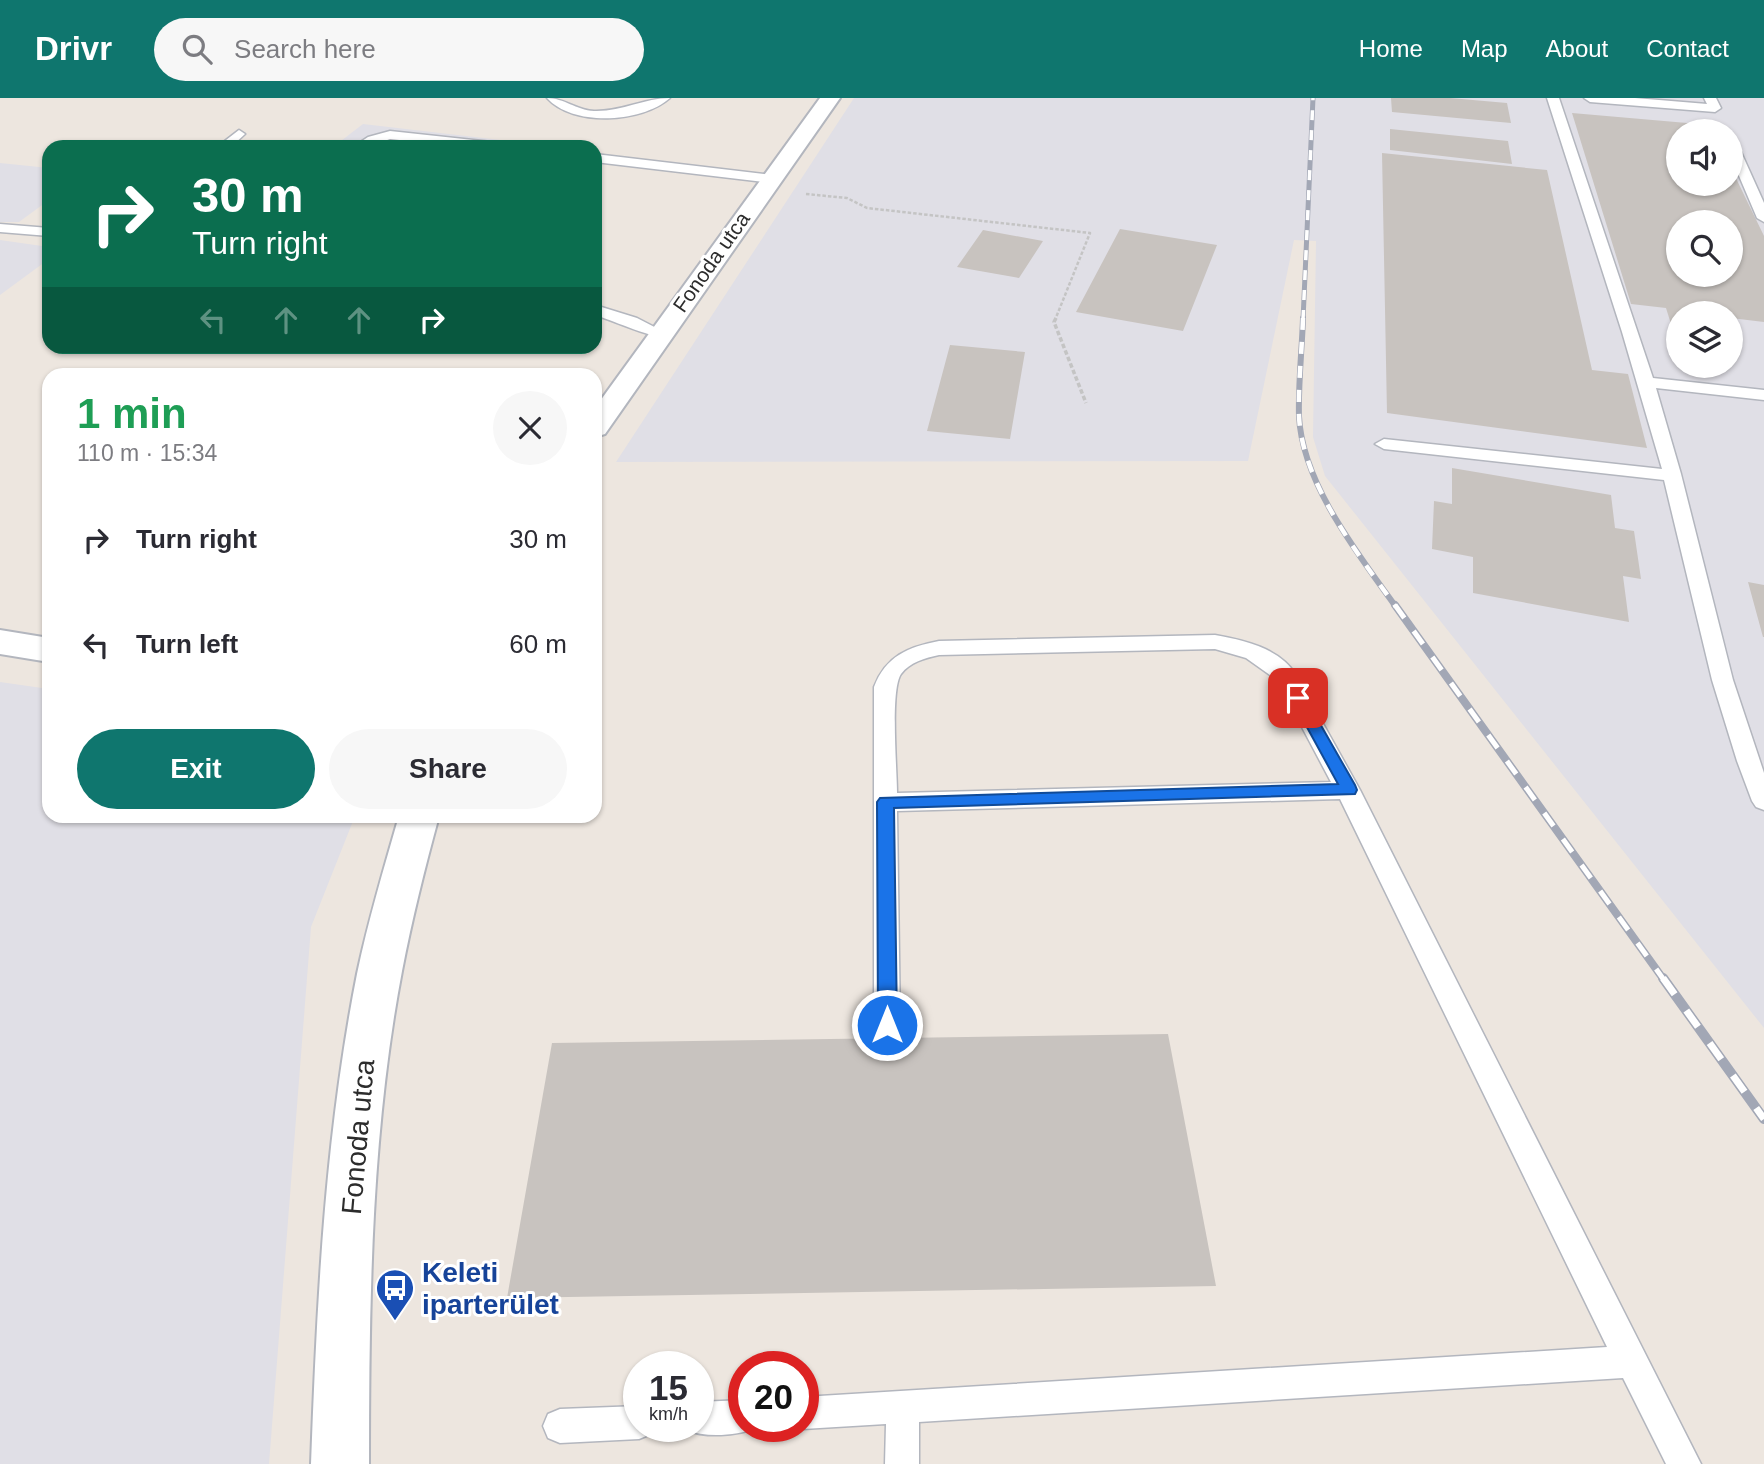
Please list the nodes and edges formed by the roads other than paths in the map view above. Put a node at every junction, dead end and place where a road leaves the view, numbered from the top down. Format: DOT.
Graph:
graph roads {
  1 [pos="553,98"];
  2 [pos="664,98"];
  3 [pos="830,98"];
  4 [pos="1553,98"];
  5 [pos="1590,98"];
  6 [pos="1715,109"];
  7 [pos="239,134"];
  8 [pos="232,140"];
  9 [pos="370,140"];
  10 [pos="405,140"];
  11 [pos="602,159"];
  12 [pos="1743,170"];
  13 [pos="772,178"];
  14 [pos="1764,218"];
  15 [pos="0,228"];
  16 [pos="42,231"];
  17 [pos="602,312"];
  18 [pos="660,334"];
  19 [pos="1646,382"];
  20 [pos="1764,395"];
  21 [pos="602,418"];
  22 [pos="1384,444"];
  23 [pos="1672,475"];
  24 [pos="0,642"];
  25 [pos="42,649"];
  26 [pos="1349,790"];
  27 [pos="1764,801"];
  28 [pos="886,802"];
  29 [pos="417,823"];
  30 [pos="887,1025"];
  31 [pos="1630,1362"];
  32 [pos="902,1408"];
  33 [pos="819,1412"];
  34 [pos="623,1423"];
  35 [pos="560,1426"];
  36 [pos="340,1464"];
  37 [pos="902,1464"];
  38 [pos="1684,1464"];
  1 -- 2 [label="lane"];
  3 -- 13 [label="street, Fonoda utca"];
  4 -- 19 [label="lane"];
  5 -- 6 [label="lane"];
  7 -- 8 [label="lane"];
  9 -- 10 [label="lane"];
  11 -- 13 [label="lane"];
  12 -- 14 [label="lane"];
  13 -- 18 [label="street, Fonoda utca"];
  15 -- 16 [label="lane"];
  17 -- 18 [label="lane"];
  18 -- 21 [label="street, Fonoda utca"];
  19 -- 20 [label="lane"];
  19 -- 23 [label="lane"];
  22 -- 23 [label="lane"];
  23 -- 27 [label="lane"];
  24 -- 25 [label="street"];
  26 -- 28 [label="lane"];
  26 -- 28 [label="lane"];
  26 -- 31 [label="lane"];
  28 -- 30 [label="lane"];
  29 -- 36 [label="street, Fonoda utca"];
  31 -- 32 [label="lane"];
  31 -- 38 [label="lane"];
  32 -- 33 [label="lane"];
  32 -- 37 [label="lane"];
  34 -- 35 [label="lane"];
}
